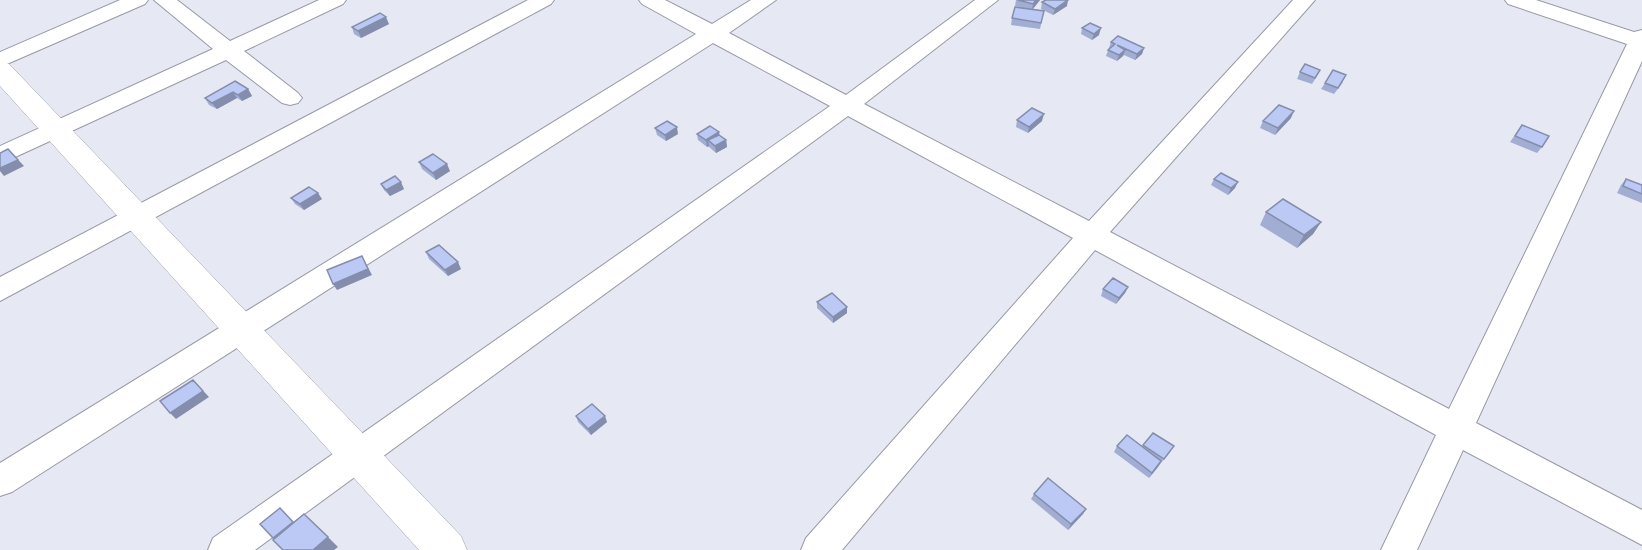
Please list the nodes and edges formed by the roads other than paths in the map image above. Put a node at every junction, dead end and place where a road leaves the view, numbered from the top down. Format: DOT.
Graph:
graph roads {
  1 [pos="138,0"];
  2 [pos="164,0"];
  3 [pos="336,0"];
  4 [pos="544,0"];
  5 [pos="649,0"];
  6 [pos="766,0"];
  7 [pos="988,0"];
  8 [pos="1305,0"];
  9 [pos="1515,0"];
  10 [pos="712,34"];
  11 [pos="1641,40"];
  12 [pos="227,50"];
  13 [pos="0,60"];
  14 [pos="0,70"];
  15 [pos="290,98"];
  16 [pos="849,104"];
  17 [pos="55,130"];
  18 [pos="0,156"];
  19 [pos="135,217"];
  20 [pos="1094,234"];
  21 [pos="0,290"];
  22 [pos="241,331"];
  23 [pos="1457,429"];
  24 [pos="358,455"];
  25 [pos="0,480"];
  26 [pos="1642,528"];
  27 [pos="226,550"];
  28 [pos="446,550"];
  29 [pos="819,550"];
  30 [pos="1399,550"];
  1 -- 13 [label="street"];
  2 -- 12 [label="street"];
  3 -- 12 [label="street"];
  4 -- 19 [label="street"];
  5 -- 10 [label="street"];
  6 -- 10 [label="street"];
  7 -- 16 [label="street"];
  8 -- 20 [label="street"];
  9 -- 11 [label="street"];
  10 -- 16 [label="street"];
  10 -- 22 [label="street"];
  11 -- 23 [label="street"];
  12 -- 15 [label="street"];
  12 -- 17 [label="street"];
  14 -- 17 [label="street"];
  16 -- 20 [label="street"];
  16 -- 24 [label="street"];
  17 -- 18 [label="street"];
  17 -- 19 [label="street"];
  19 -- 21 [label="street"];
  19 -- 22 [label="street"];
  20 -- 23 [label="street"];
  20 -- 29 [label="street"];
  22 -- 24 [label="street"];
  22 -- 25 [label="street"];
  23 -- 26 [label="street"];
  23 -- 30 [label="street"];
  24 -- 27 [label="street"];
  24 -- 28 [label="street"];
}
